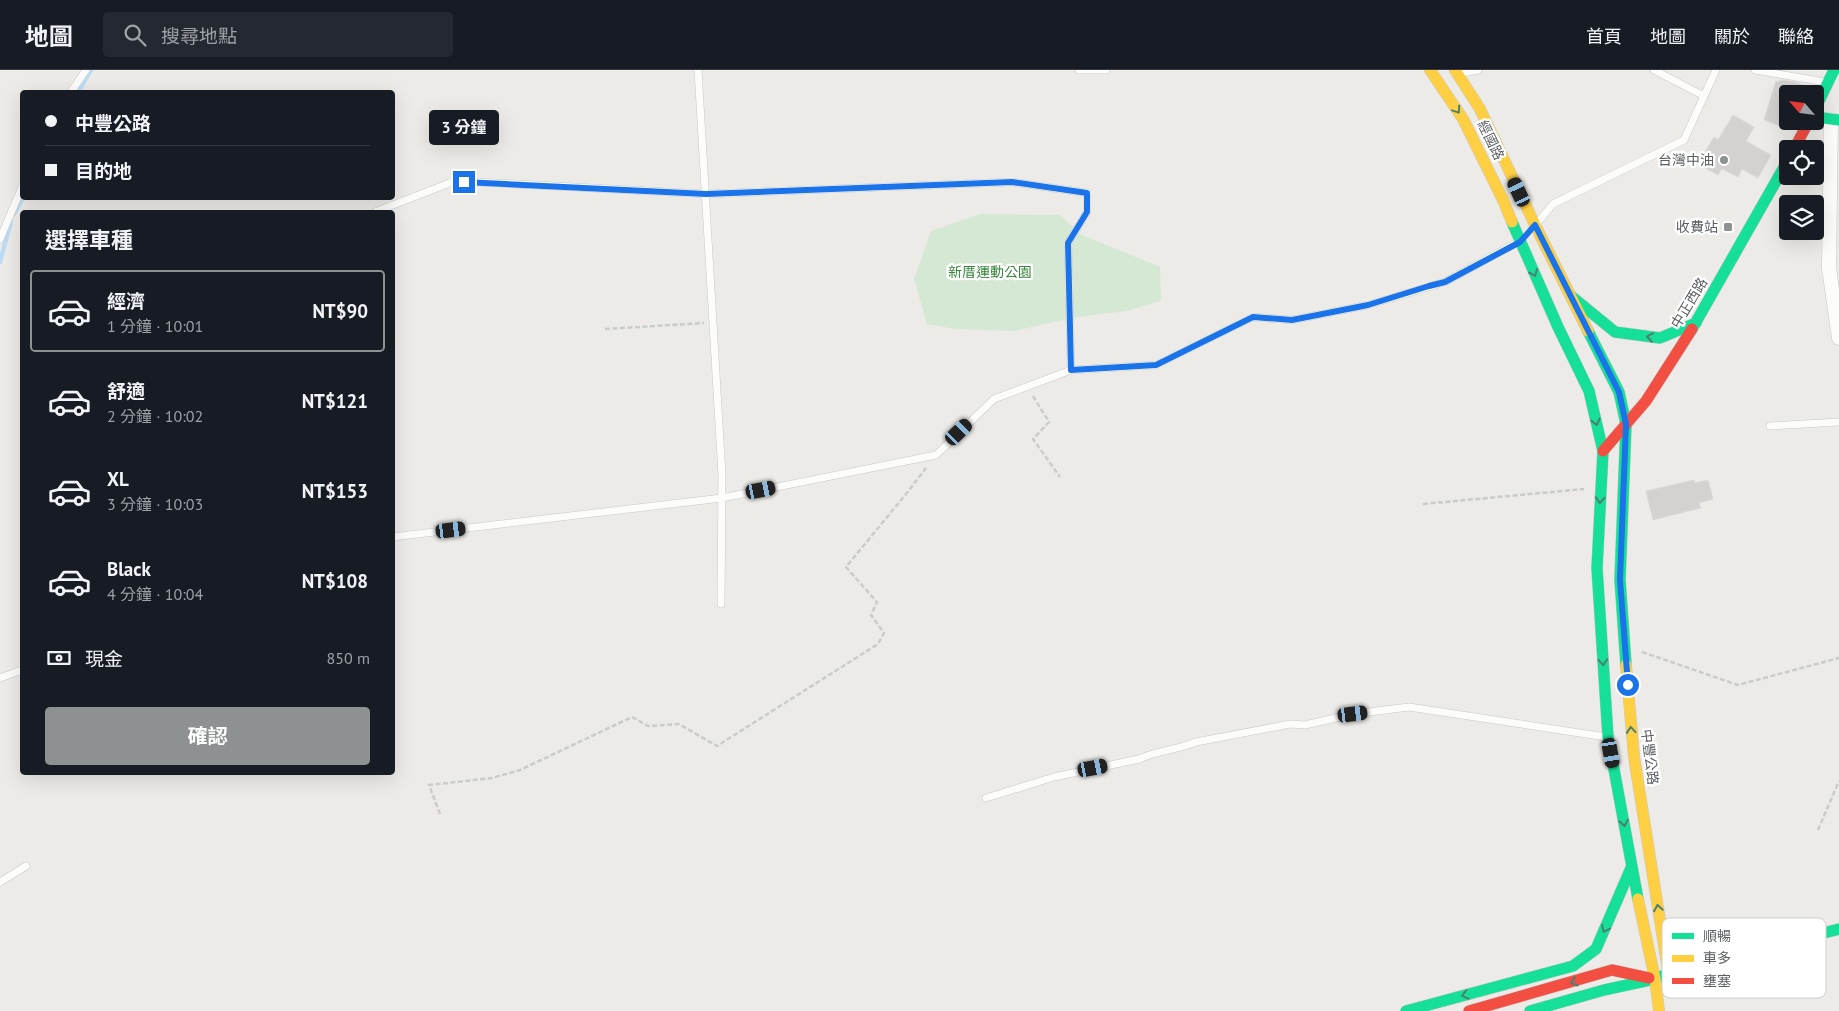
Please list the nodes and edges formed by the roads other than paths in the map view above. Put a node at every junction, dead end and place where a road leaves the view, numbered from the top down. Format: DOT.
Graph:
graph roads {
  1 [pos="86,70"];
  2 [pos="698,70"];
  3 [pos="1079,70"];
  4 [pos="1106,70"];
  5 [pos="1430,70"];
  6 [pos="1478,70"];
  7 [pos="1654,70"];
  8 [pos="1716,70"];
  9 [pos="1755,70"];
  10 [pos="1834,70"];
  11 [pos="1456,72"];
  12 [pos="1828,82"];
  13 [pos="72,90"];
  14 [pos="1824,90"];
  15 [pos="1704,96"];
  16 [pos="1835,120"];
  17 [pos="1779,176"];
  18 [pos="20,192"];
  19 [pos="706,194"];
  20 [pos="380,210"];
  21 [pos="1527,233"];
  22 [pos="0,239"];
  23 [pos="1569,294"];
  24 [pos="1696,323"];
  25 [pos="1839,338"];
  26 [pos="1071,370"];
  27 [pos="1839,422"];
  28 [pos="1626,424"];
  29 [pos="1770,426"];
  30 [pos="1603,451"];
  31 [pos="722,498"];
  32 [pos="395,537"];
  33 [pos="1620,586"];
  34 [pos="1598,587"];
  35 [pos="722,604"];
  36 [pos="20,671"];
  37 [pos="0,678"];
  38 [pos="1608,737"];
  39 [pos="986,798"];
  40 [pos="26,866"];
  41 [pos="1631,868"];
  42 [pos="0,882"];
  43 [pos="1839,929"];
  44 [pos="1662,930"];
  45 [pos="1826,932"];
  46 [pos="1662,976"];
  47 [pos="1655,979"];
  48 [pos="1406,1011"];
  49 [pos="1469,1011"];
  50 [pos="1530,1011"];
  51 [pos="1659,1011"];
  1 -- 13 [label="lane"];
  2 -- 19 [label="lane"];
  3 -- 4 [label="lane"];
  5 -- 21 [label="main road, 經國路, one-way"];
  6 -- 11 [label="lane"];
  7 -- 15 [label="lane"];
  8 -- 15 [label="lane"];
  9 -- 12 [label="lane"];
  10 -- 12 [label="main road"];
  11 -- 21 [label="main road, 經國路"];
  12 -- 14 [label="main road"];
  15 -- 21 [label="lane"];
  16 -- 25 [label="street"];
  17 -- 24 [label="main road, 中正西路"];
  18 -- 22 [label="lane"];
  19 -- 20 [label="lane"];
  19 -- 26 [label="lane"];
  19 -- 31 [label="lane"];
  21 -- 23 [label="main road, 經國路"];
  21 -- 26 [label="lane"];
  21 -- 30 [label="main road, 經國路, one-way"];
  24 -- 23 [label="main road, one-way"];
  23 -- 28 [label="main road, 經國路"];
  24 -- 28 [label="main road, 中正西路"];
  26 -- 31 [label="lane"];
  27 -- 29 [label="lane"];
  28 -- 30 [label="main road, 中正西路"];
  28 -- 33 [label="main road, 中豐公路"];
  30 -- 34 [label="main road, one-way"];
  31 -- 32 [label="lane"];
  31 -- 35 [label="lane"];
  33 -- 34 [label="main road"];
  44 -- 33 [label="main road, 中豐公路, one-way"];
  34 -- 38 [label="main road, one-way"];
  36 -- 37 [label="lane"];
  38 -- 39 [label="lane"];
  38 -- 41 [label="main road, one-way"];
  40 -- 42 [label="lane"];
  41 -- 47 [label="main road"];
  41 -- 48 [label="main road, one-way"];
  43 -- 45 [label="main road"];
  46 -- 47 [label="main road"];
  47 -- 49 [label="main road, one-way"];
  47 -- 50 [label="main road"];
  47 -- 51 [label="main road"];
}
